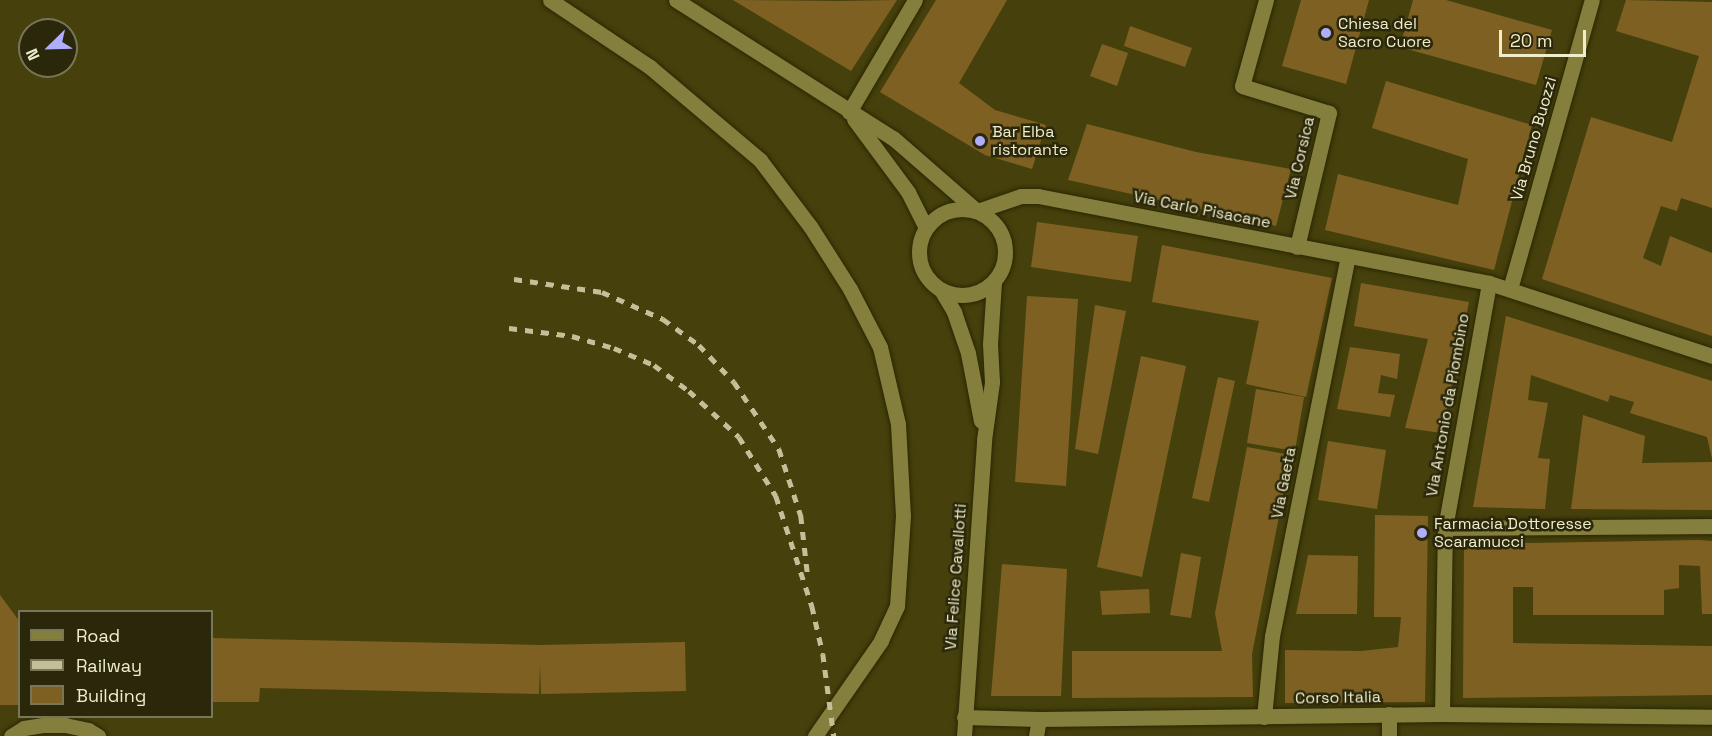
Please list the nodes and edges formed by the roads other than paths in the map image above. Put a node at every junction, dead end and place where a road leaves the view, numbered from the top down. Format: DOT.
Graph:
graph roads {
  1 [pos="550,0"];
  2 [pos="676,0"];
  3 [pos="915,0"];
  4 [pos="1266,0"];
  5 [pos="1592,0"];
  6 [pos="849,112"];
  7 [pos="977,211"];
  8 [pos="926,228"];
  9 [pos="1297,247"];
  10 [pos="1348,257"];
  11 [pos="994,282"];
  12 [pos="1489,283"];
  13 [pos="1510,288"];
  14 [pos="941,290"];
  15 [pos="1712,356"];
  16 [pos="984,440"];
  17 [pos="1712,526"];
  18 [pos="1445,528"];
  19 [pos="1389,714"];
  20 [pos="1442,714"];
  21 [pos="964,717"];
  22 [pos="1264,717"];
  23 [pos="1712,717"];
  24 [pos="1039,719"];
  25 [pos="10,736"];
  26 [pos="98,736"];
  27 [pos="814,736"];
  28 [pos="964,736"];
  29 [pos="1036,736"];
  30 [pos="1389,736"];
  1 -- 27 [label="street"];
  2 -- 6 [label="street"];
  3 -- 6 [label="street"];
  4 -- 9 [label="street, Via Corsica"];
  5 -- 13 [label="street, Via Bruno Buozzi"];
  6 -- 7 [label="street"];
  6 -- 8 [label="street"];
  7 -- 8 [label="street"];
  7 -- 9 [label="street, Via Carlo Pisacane"];
  7 -- 11 [label="street, Via Felice Cavallotti"];
  8 -- 14 [label="street, Via Felice Cavallotti"];
  9 -- 10 [label="street, Via Carlo Pisacane"];
  10 -- 12 [label="street, Via Carlo Pisacane"];
  10 -- 22 [label="street, Via Gaeta"];
  11 -- 14 [label="street"];
  11 -- 16 [label="street, Via Felice Cavallotti"];
  12 -- 13 [label="street, Via Carlo Pisacane"];
  12 -- 18 [label="street, Via Antonio da Piombino"];
  13 -- 15 [label="street, Via Carlo Pisacane"];
  14 -- 16 [label="street, Via Felice Cavallotti"];
  16 -- 21 [label="street, Via Felice Cavallotti"];
  17 -- 18 [label="street"];
  18 -- 20 [label="street, Via Antonio da Piombino"];
  19 -- 20 [label="street, Corso Italia"];
  19 -- 22 [label="street, Corso Italia"];
  19 -- 30 [label="street"];
  20 -- 23 [label="street, Corso Italia"];
  21 -- 24 [label="street, Corso Italia"];
  21 -- 28 [label="street, Via Felice Cavallotti"];
  22 -- 24 [label="street, Corso Italia"];
  24 -- 29 [label="street"];
  25 -- 26 [label="street"];
}
